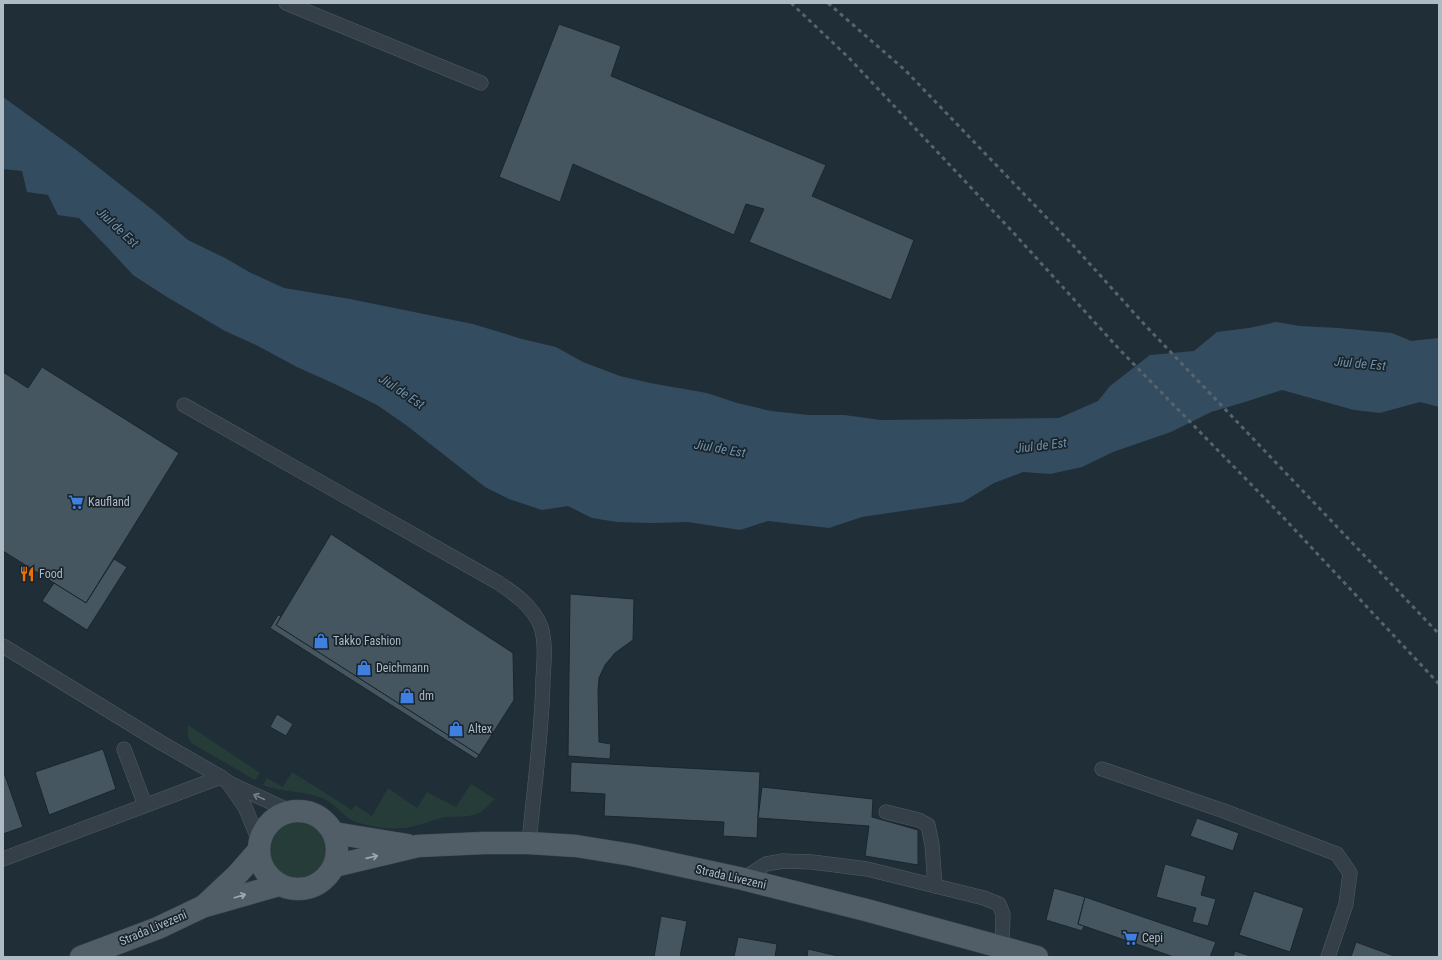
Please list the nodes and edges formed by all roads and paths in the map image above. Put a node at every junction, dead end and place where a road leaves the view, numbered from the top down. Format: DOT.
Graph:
graph roads {
  1 [pos="286,3"];
  2 [pos="481,83"];
  3 [pos="184,405"];
  4 [pos="3,646"];
  5 [pos="124,749"];
  6 [pos="1102,769"];
  7 [pos="225,780"];
  8 [pos="145,805"];
  9 [pos="290,811"];
  10 [pos="886,812"];
  11 [pos="334,834"];
  12 [pos="529,843"];
  13 [pos="259,846"];
  14 [pos="418,846"];
  15 [pos="3,859"];
  16 [pos="334,866"];
  17 [pos="743,879"];
  18 [pos="279,885"];
  19 [pos="935,886"];
  20 [pos="202,907"];
  21 [pos="1002,947"];
  22 [pos="81,957"];
  23 [pos="1037,957"];
  24 [pos="1328,957"];
  1 -- 2 [label="lane"];
  3 -- 12 [label="lane"];
  4 -- 7 [label="lane"];
  5 -- 8 [label="lane"];
  6 -- 24 [label="lane"];
  7 -- 8 [label="lane"];
  9 -- 7 [label="lane, one-way"];
  7 -- 13 [label="lane"];
  8 -- 15 [label="lane"];
  9 -- 11 [label="main road"];
  9 -- 13 [label="main road"];
  10 -- 19 [label="lane"];
  11 -- 14 [label="main road, Strada Livezeni"];
  11 -- 16 [label="main road"];
  12 -- 14 [label="main road, Strada Livezeni"];
  12 -- 17 [label="main road, Strada Livezeni"];
  13 -- 18 [label="main road"];
  13 -- 20 [label="main road, Strada Livezeni"];
  16 -- 14 [label="main road, Strada Livezeni, one-way"];
  16 -- 18 [label="main road"];
  17 -- 19 [label="lane"];
  17 -- 21 [label="main road, Strada Livezeni"];
  20 -- 18 [label="main road, Strada Livezeni, one-way"];
  19 -- 21 [label="lane"];
  20 -- 22 [label="main road, Strada Livezeni"];
  21 -- 23 [label="main road, Strada Livezeni"];
}
